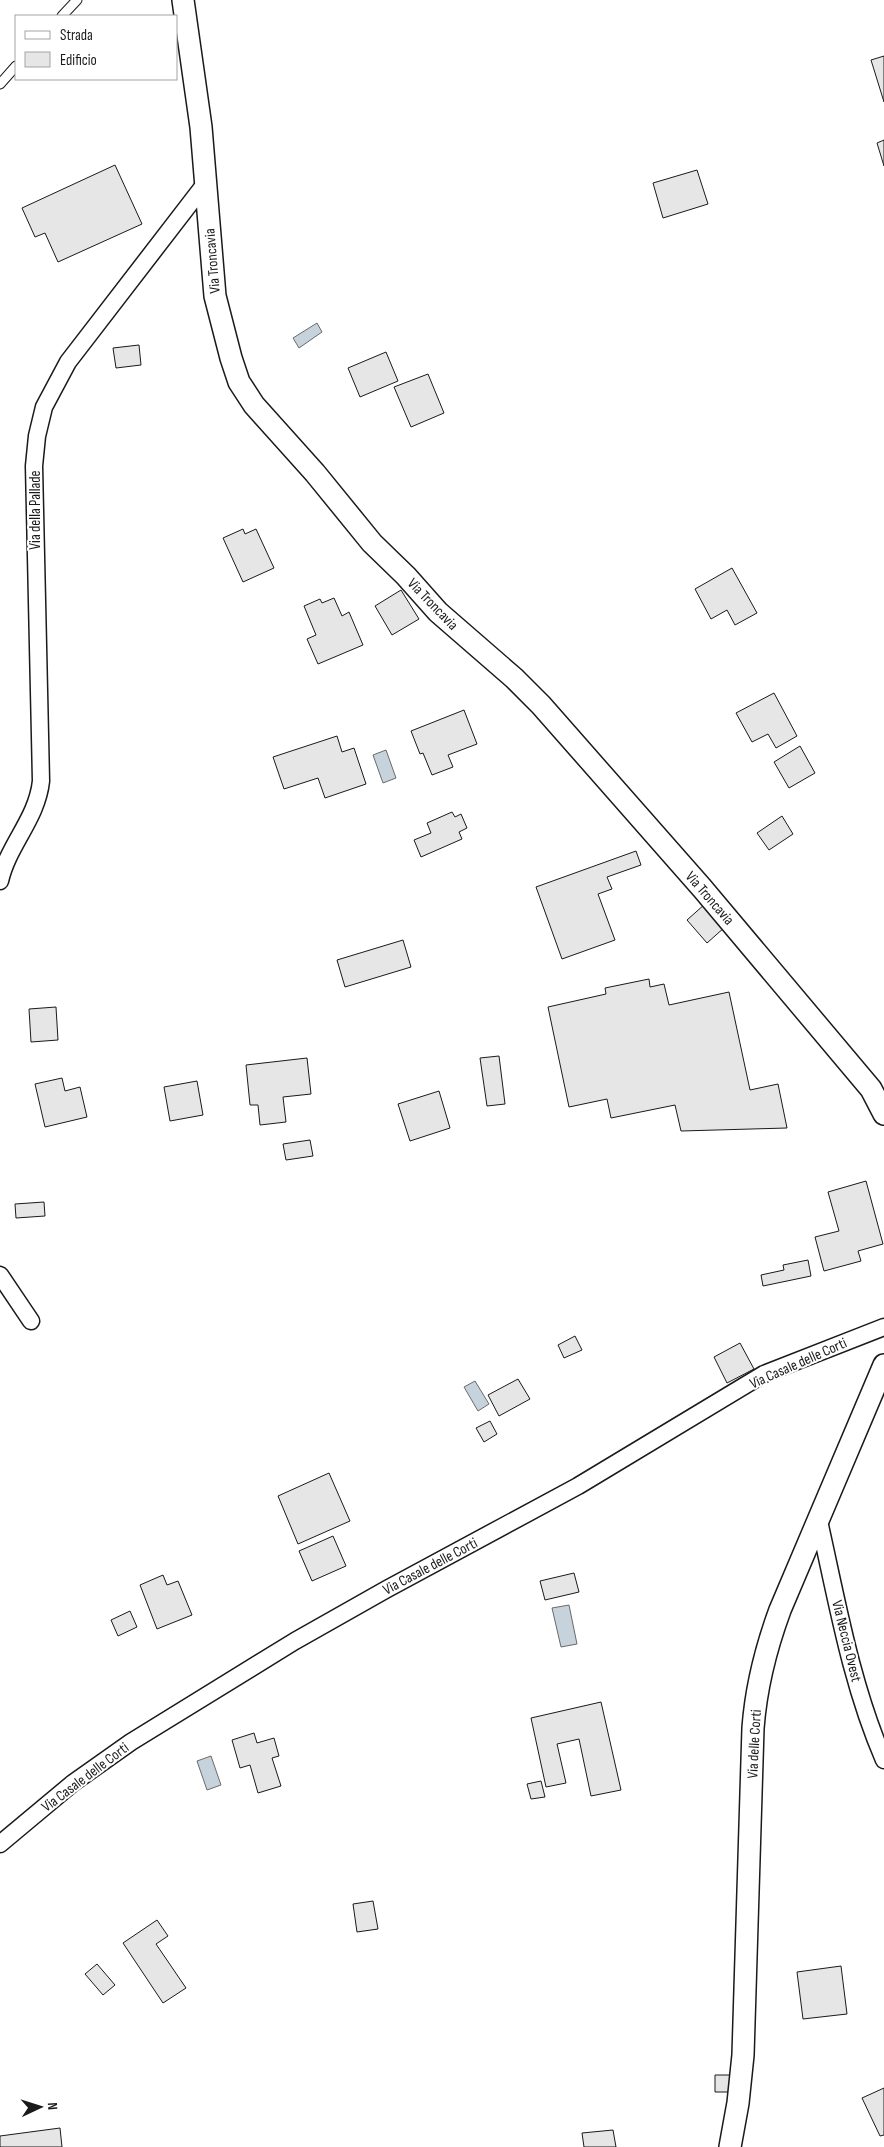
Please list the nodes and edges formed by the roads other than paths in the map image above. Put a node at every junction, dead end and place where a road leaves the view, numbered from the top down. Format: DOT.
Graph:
graph roads {
  1 [pos="77,0"];
  2 [pos="183,0"];
  3 [pos="63,15"];
  4 [pos="15,67"];
  5 [pos="0,84"];
  6 [pos="205,184"];
  7 [pos="0,881"];
  8 [pos="884,1114"];
  9 [pos="0,1275"];
  10 [pos="31,1321"];
  11 [pos="884,1327"];
  12 [pos="884,1365"];
  13 [pos="818,1521"];
  14 [pos="884,1760"];
  15 [pos="0,1844"];
  16 [pos="730,2147"];
  1 -- 3 [label="lane"];
  2 -- 6 [label="street, Via Troncavia"];
  4 -- 5 [label="lane"];
  6 -- 7 [label="street, Via della Pallade"];
  6 -- 8 [label="street, Via Troncavia"];
  9 -- 10 [label="street"];
  11 -- 15 [label="street, Via Casale delle Corti"];
  12 -- 13 [label="street, Via delle Corti"];
  13 -- 14 [label="street, Via Neccia Ovest"];
  13 -- 16 [label="street, Via delle Corti"];
}
